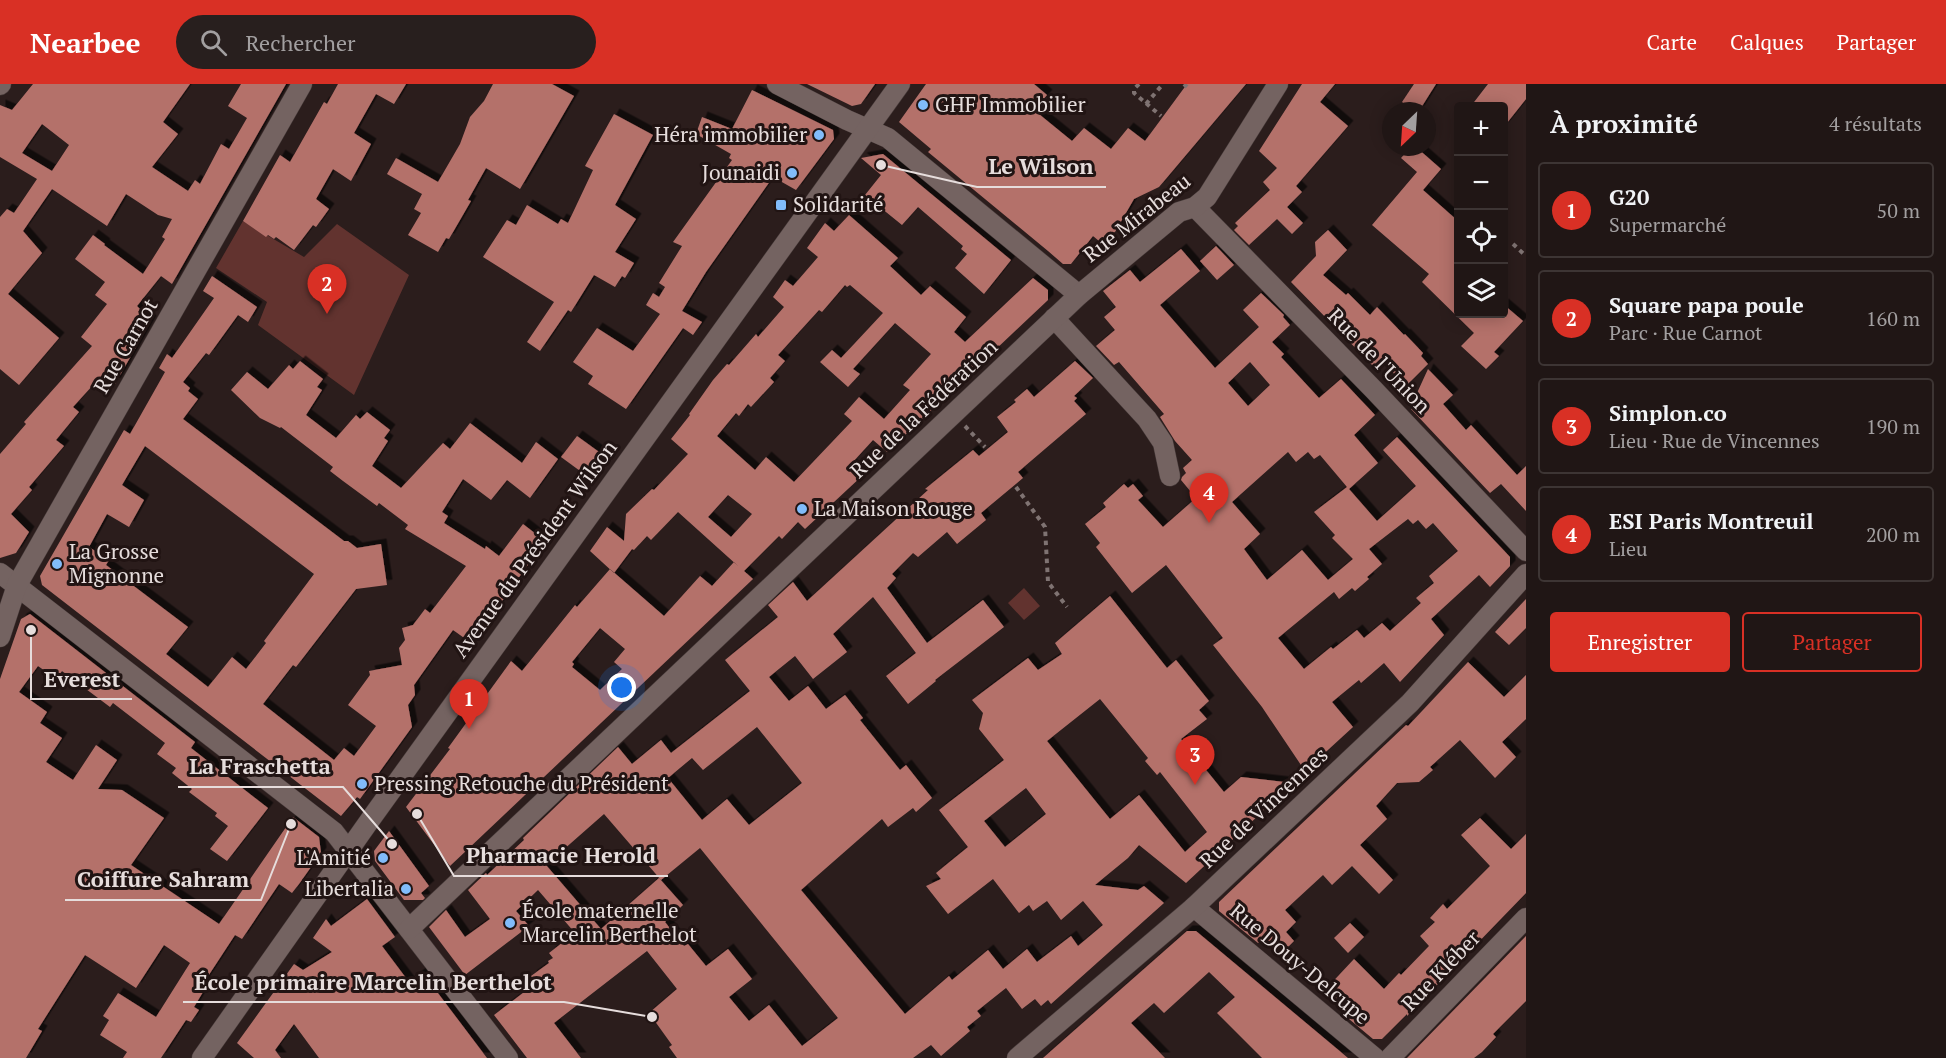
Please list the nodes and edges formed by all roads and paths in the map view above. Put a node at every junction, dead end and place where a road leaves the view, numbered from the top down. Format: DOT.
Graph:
graph roads {
  1 [pos="302,84"];
  2 [pos="777,84"];
  3 [pos="900,84"];
  4 [pos="1139,84"];
  5 [pos="1163,84"];
  6 [pos="1278,84"];
  7 [pos="1146,104"];
  8 [pos="1161,116"];
  9 [pos="868,128"];
  10 [pos="1195,207"];
  11 [pos="1513,244"];
  12 [pos="1526,256"];
  13 [pos="1079,295"];
  14 [pos="1054,318"];
  15 [pos="954,414"];
  16 [pos="985,447"];
  17 [pos="1170,476"];
  18 [pos="1016,487"];
  19 [pos="1526,551"];
  20 [pos="0,573"];
  21 [pos="1526,574"];
  22 [pos="17,585"];
  23 [pos="0,599"];
  24 [pos="1067,607"];
  25 [pos="0,636"];
  26 [pos="349,851"];
  27 [pos="1194,907"];
  28 [pos="1526,918"];
  29 [pos="409,929"];
  30 [pos="202,1058"];
  31 [pos="508,1058"];
  32 [pos="1017,1058"];
  33 [pos="1375,1058"];
  34 [pos="1390,1058"];
  1 -- 22 [label="street, Rue Carnot"];
  2 -- 9 [label="street"];
  3 -- 9 [label="street, Avenue du Président Wilson"];
  4 -- 7 [label="path"];
  5 -- 7 [label="path"];
  6 -- 10 [label="street, Rue Mirabeau"];
  7 -- 8 [label="path"];
  9 -- 13 [label="street"];
  9 -- 26 [label="street, Avenue du Président Wilson"];
  10 -- 13 [label="street, Rue Mirabeau"];
  10 -- 19 [label="street, Rue de l'Union"];
  11 -- 12 [label="path"];
  13 -- 14 [label="street, Rue de la Fédération"];
  14 -- 15 [label="street, Rue de la Fédération"];
  14 -- 17 [label="street"];
  15 -- 16 [label="path"];
  15 -- 29 [label="street, Rue de la Fédération"];
  18 -- 24 [label="path"];
  20 -- 22 [label="street"];
  21 -- 27 [label="street, Rue de Vincennes"];
  22 -- 23 [label="street"];
  22 -- 25 [label="street, Rue Carnot"];
  22 -- 26 [label="street"];
  26 -- 29 [label="street"];
  26 -- 30 [label="street, Avenue du Président Wilson"];
  27 -- 32 [label="street, Rue de Vincennes"];
  27 -- 33 [label="street, Rue Douy-Delcupe"];
  28 -- 34 [label="street, Rue Kléber"];
  29 -- 31 [label="street"];
}
